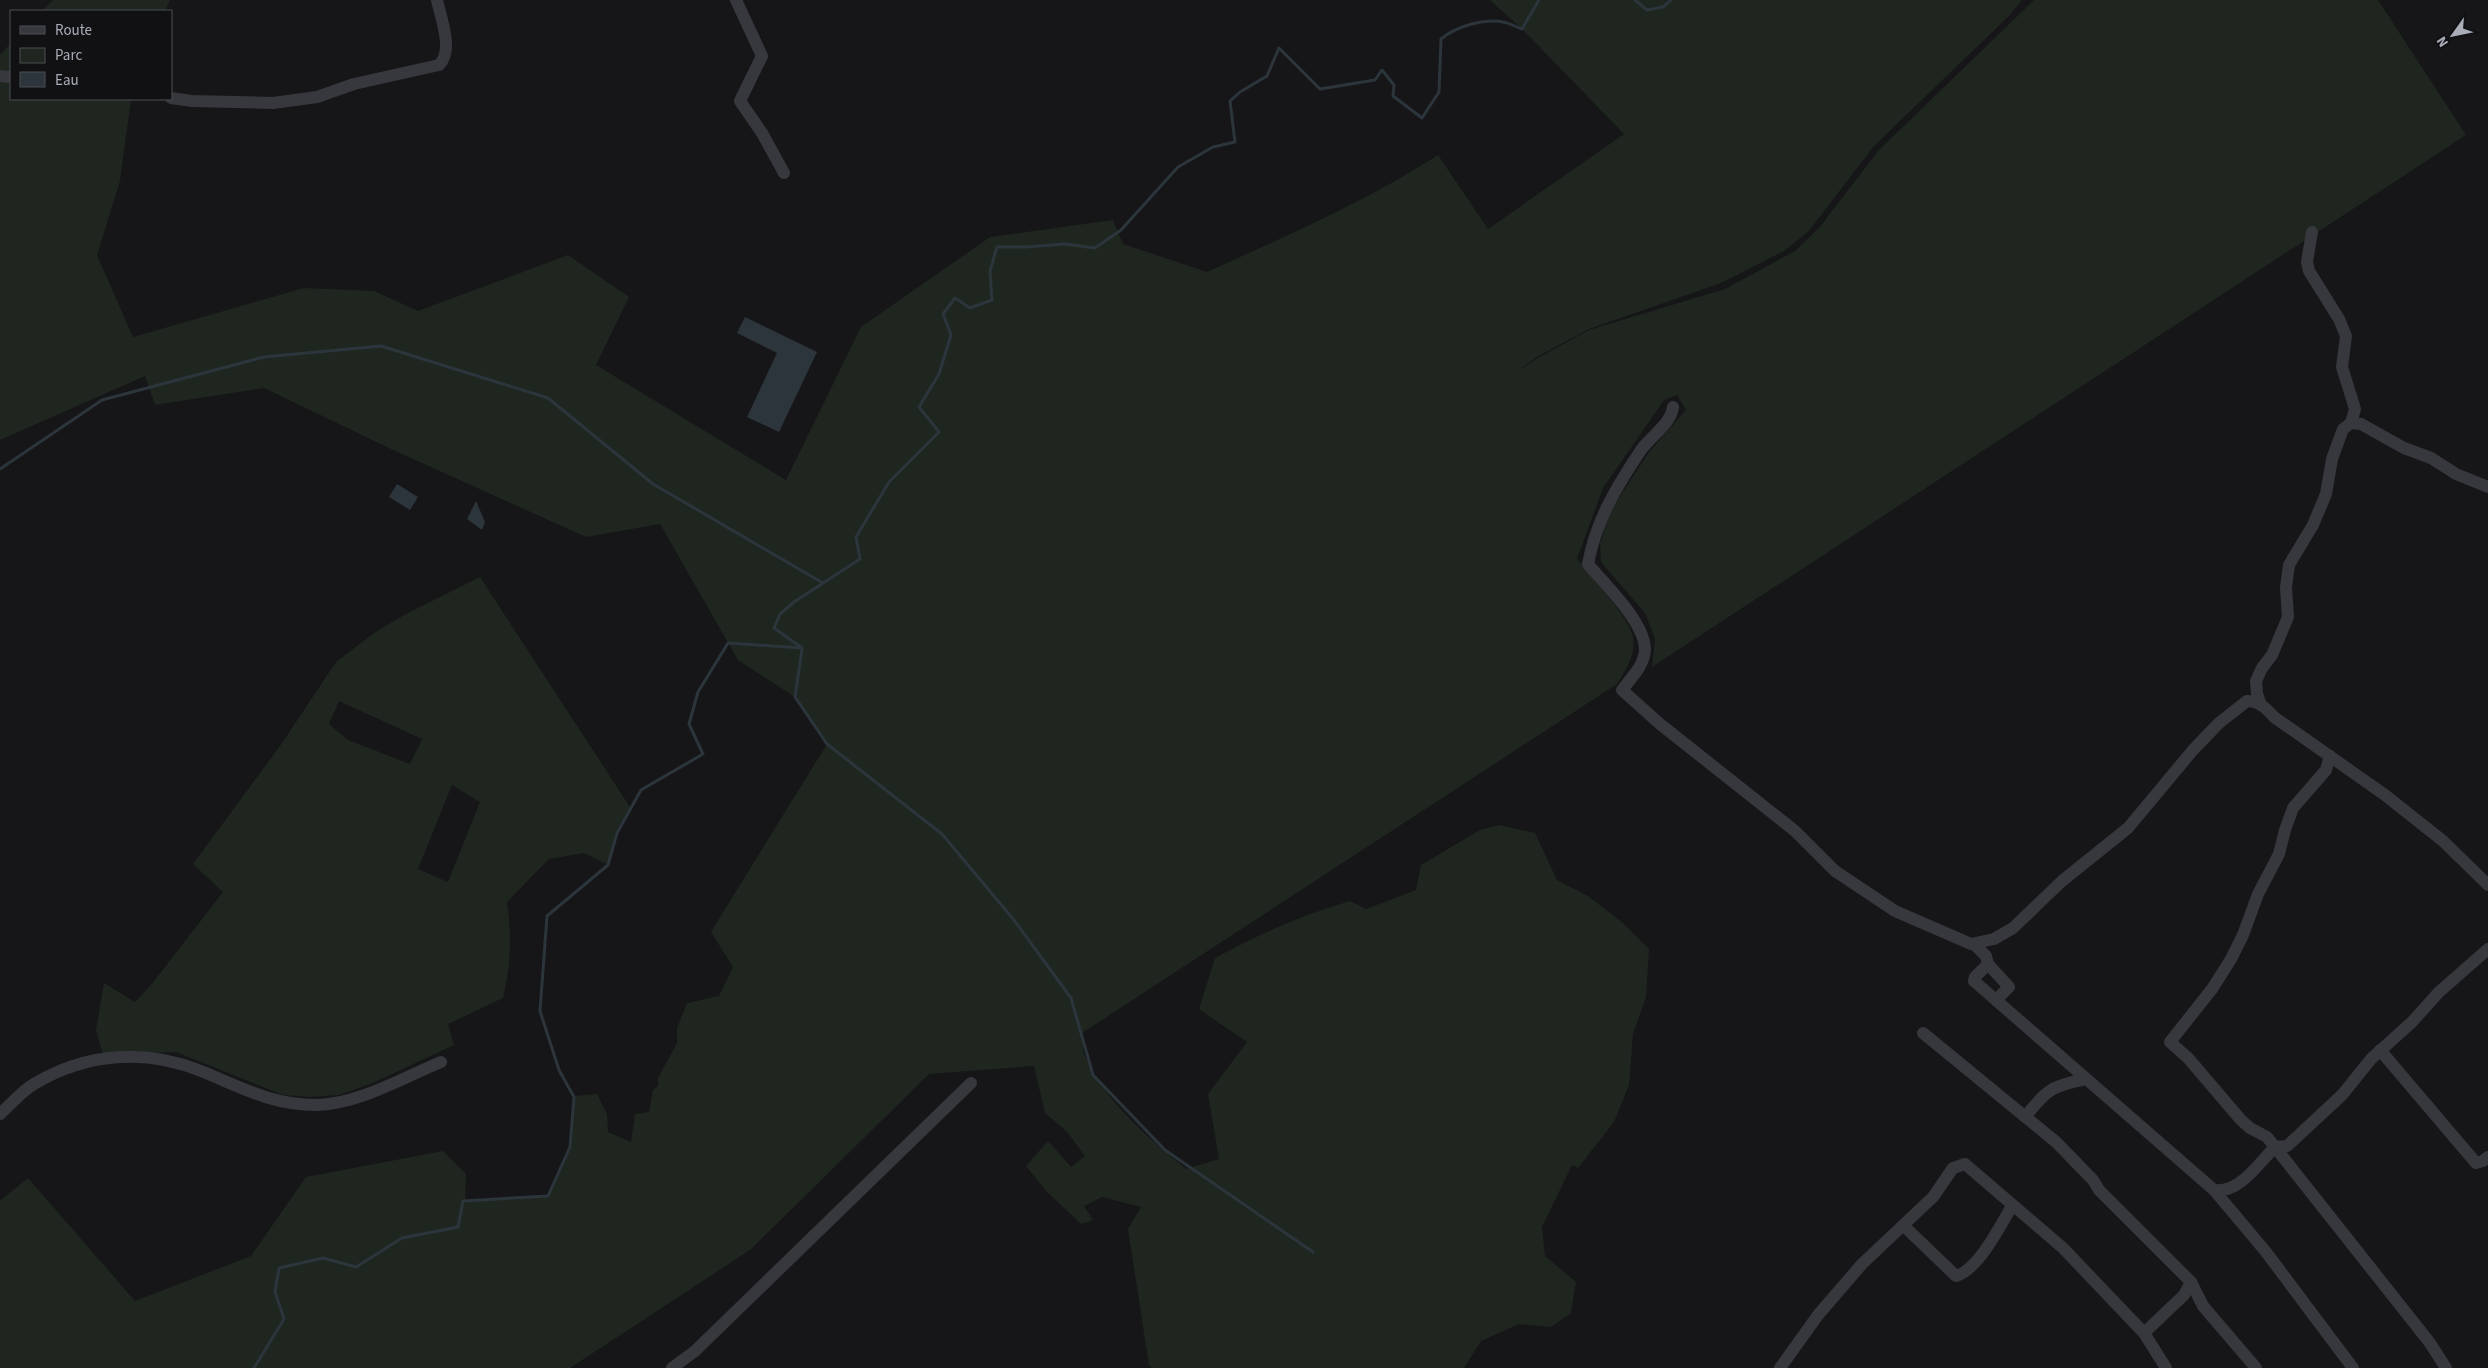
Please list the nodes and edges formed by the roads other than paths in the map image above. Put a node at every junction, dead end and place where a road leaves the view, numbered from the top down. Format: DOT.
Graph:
graph roads {
  1 [pos="438,0"];
  2 [pos="736,0"];
  3 [pos="172,98"];
  4 [pos="784,173"];
  5 [pos="2312,232"];
  6 [pos="1673,407"];
  7 [pos="2351,423"];
  8 [pos="2488,487"];
  9 [pos="2261,705"];
  10 [pos="2330,756"];
  11 [pos="2488,885"];
  12 [pos="1974,944"];
  13 [pos="2488,949"];
  14 [pos="1988,964"];
  15 [pos="1996,1000"];
  16 [pos="1923,1033"];
  17 [pos="2380,1050"];
  18 [pos="441,1062"];
  19 [pos="2086,1079"];
  20 [pos="971,1083"];
  21 [pos="0,1114"];
  22 [pos="2025,1117"];
  23 [pos="2281,1147"];
  24 [pos="2488,1157"];
  25 [pos="2214,1190"];
  26 [pos="2012,1206"];
  27 [pos="1904,1226"];
  28 [pos="2191,1282"];
  29 [pos="2144,1333"];
  30 [pos="672,1368"];
  31 [pos="1780,1368"];
  32 [pos="2166,1368"];
  33 [pos="2256,1368"];
  34 [pos="2353,1368"];
  35 [pos="2446,1368"];
  1 -- 3 [label="street"];
  2 -- 4 [label="street"];
  5 -- 7 [label="street"];
  6 -- 12 [label="street"];
  7 -- 8 [label="street"];
  7 -- 9 [label="street"];
  9 -- 10 [label="street"];
  9 -- 12 [label="street"];
  10 -- 11 [label="street"];
  10 -- 23 [label="street"];
  12 -- 14 [label="street"];
  13 -- 17 [label="street"];
  14 -- 15 [label="street"];
  14 -- 15 [label="street"];
  15 -- 19 [label="street"];
  16 -- 22 [label="street"];
  17 -- 23 [label="street"];
  17 -- 24 [label="street"];
  18 -- 21 [label="street"];
  19 -- 22 [label="street"];
  19 -- 25 [label="street"];
  20 -- 30 [label="street"];
  22 -- 28 [label="street"];
  23 -- 25 [label="street"];
  23 -- 35 [label="street"];
  25 -- 34 [label="street"];
  26 -- 27 [label="street"];
  26 -- 27 [label="street"];
  26 -- 29 [label="street"];
  27 -- 31 [label="street"];
  28 -- 29 [label="street"];
  28 -- 33 [label="street"];
  29 -- 32 [label="street"];
}
